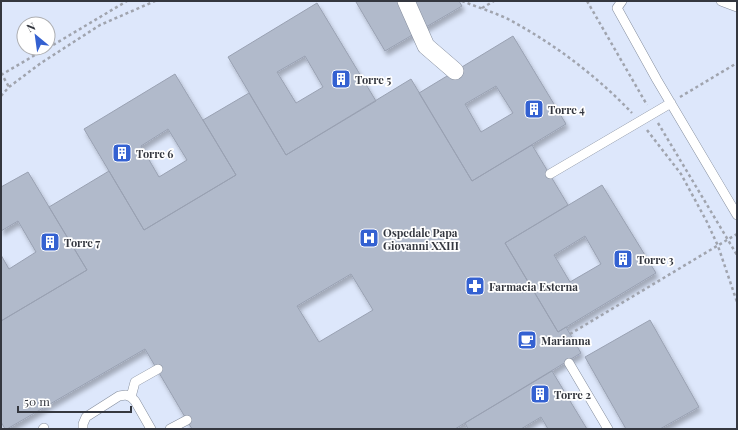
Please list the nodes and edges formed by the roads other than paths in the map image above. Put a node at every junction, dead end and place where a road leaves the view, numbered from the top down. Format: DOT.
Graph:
graph roads {
  1 [pos="406,1"];
  2 [pos="622,1"];
  3 [pos="721,1"];
  4 [pos="737,7"];
  5 [pos="455,71"];
  6 [pos="671,103"];
  7 [pos="550,174"];
  8 [pos="737,215"];
  9 [pos="569,363"];
  10 [pos="158,369"];
  11 [pos="131,397"];
  12 [pos="187,420"];
  13 [pos="83,429"];
  14 [pos="151,429"];
  15 [pos="170,429"];
  16 [pos="608,429"];
  1 -- 5 [label="street"];
  2 -- 6 [label="lane"];
  3 -- 4 [label="lane"];
  6 -- 7 [label="lane"];
  6 -- 8 [label="lane"];
  9 -- 16 [label="lane"];
  10 -- 11 [label="lane"];
  11 -- 13 [label="lane"];
  11 -- 14 [label="lane"];
  12 -- 15 [label="lane"];
}
